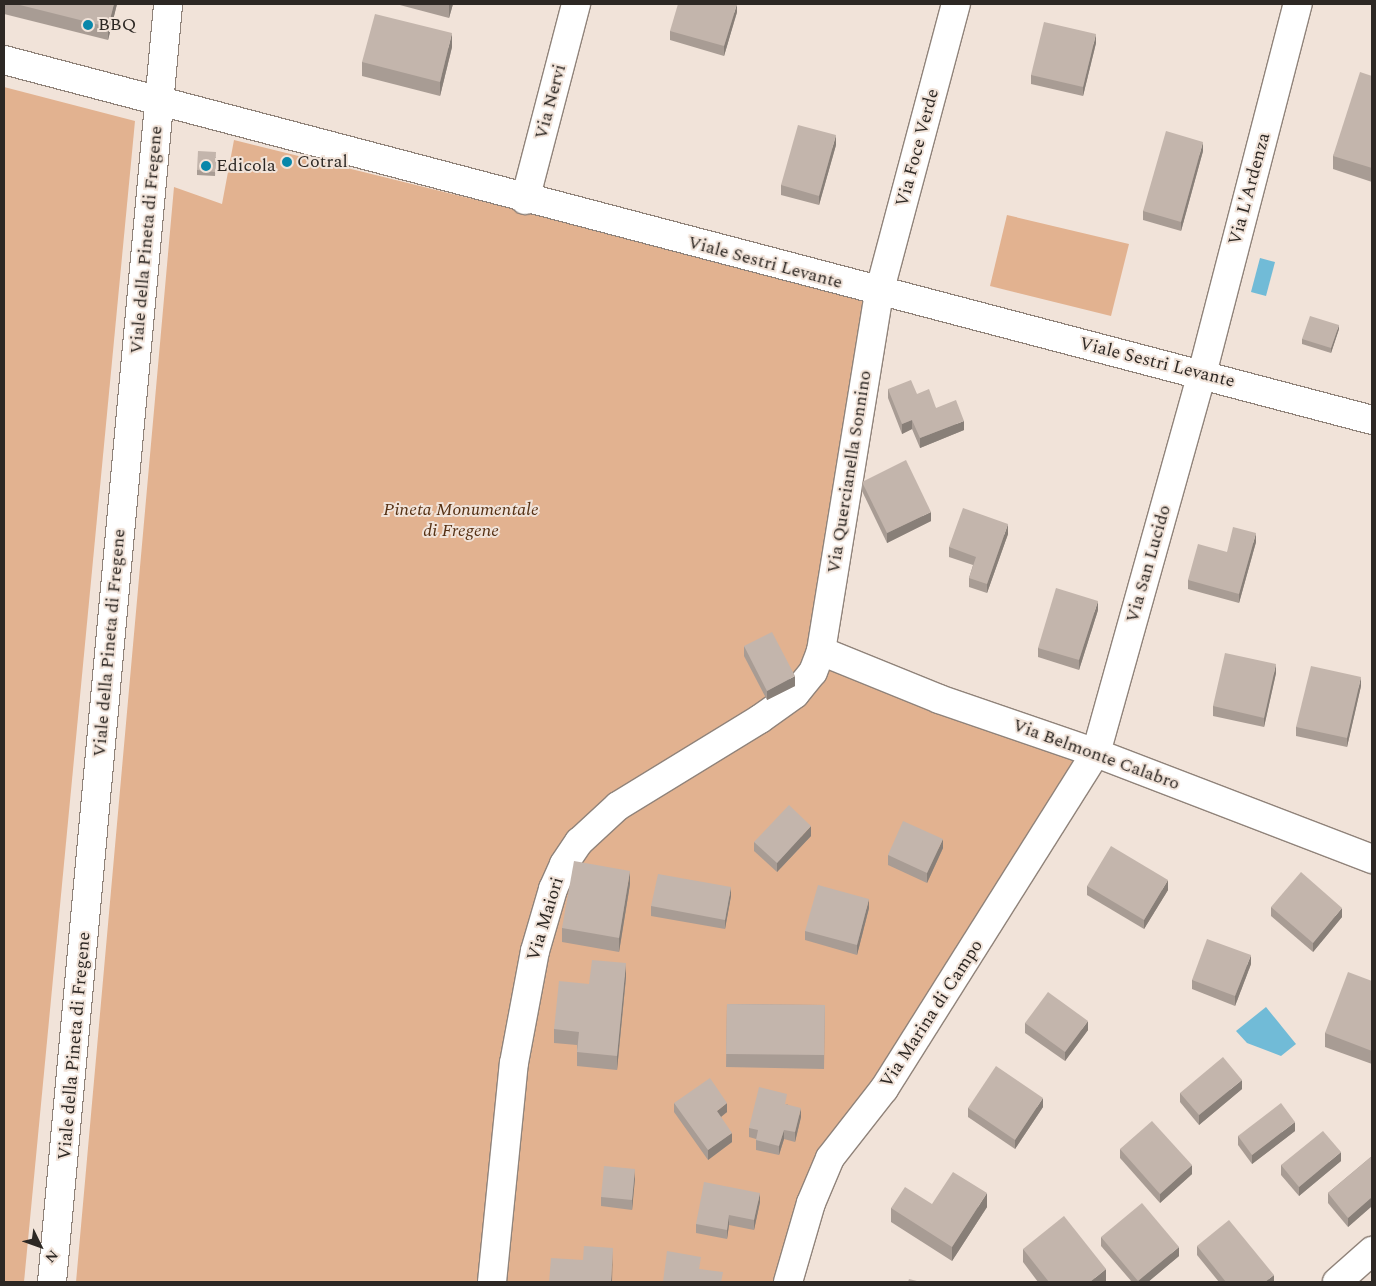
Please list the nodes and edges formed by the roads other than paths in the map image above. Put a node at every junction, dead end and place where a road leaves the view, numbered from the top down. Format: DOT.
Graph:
graph roads {
  1 [pos="168,4"];
  2 [pos="576,4"];
  3 [pos="956,4"];
  4 [pos="1298,4"];
  5 [pos="4,60"];
  6 [pos="160,99"];
  7 [pos="525,200"];
  8 [pos="879,292"];
  9 [pos="1202,374"];
  10 [pos="1372,420"];
  11 [pos="821,651"];
  12 [pos="1096,753"];
  13 [pos="1372,859"];
  14 [pos="1372,1251"];
  15 [pos="52,1282"];
  16 [pos="492,1282"];
  17 [pos="788,1282"];
  18 [pos="1336,1282"];
  1 -- 6 [label="street, Viale della Pineta di Fregene"];
  2 -- 7 [label="street, Via Nervi"];
  3 -- 8 [label="street, Via Foce Verde"];
  4 -- 9 [label="street, Via L'Ardenza"];
  5 -- 6 [label="street, Viale Sestri Levante"];
  6 -- 7 [label="street, Viale Sestri Levante"];
  6 -- 15 [label="street, Viale della Pineta di Fregene"];
  7 -- 8 [label="street, Viale Sestri Levante"];
  8 -- 9 [label="street, Viale Sestri Levante"];
  8 -- 11 [label="street, Via Quercianella Sonnino"];
  9 -- 10 [label="street, Viale Sestri Levante"];
  9 -- 12 [label="street, Via San Lucido"];
  11 -- 12 [label="street, Via Belmonte Calabro"];
  11 -- 16 [label="street, Via Maiori"];
  12 -- 13 [label="street, Via Belmonte Calabro"];
  12 -- 17 [label="street, Via Marina di Campo"];
  14 -- 18 [label="street"];
}
